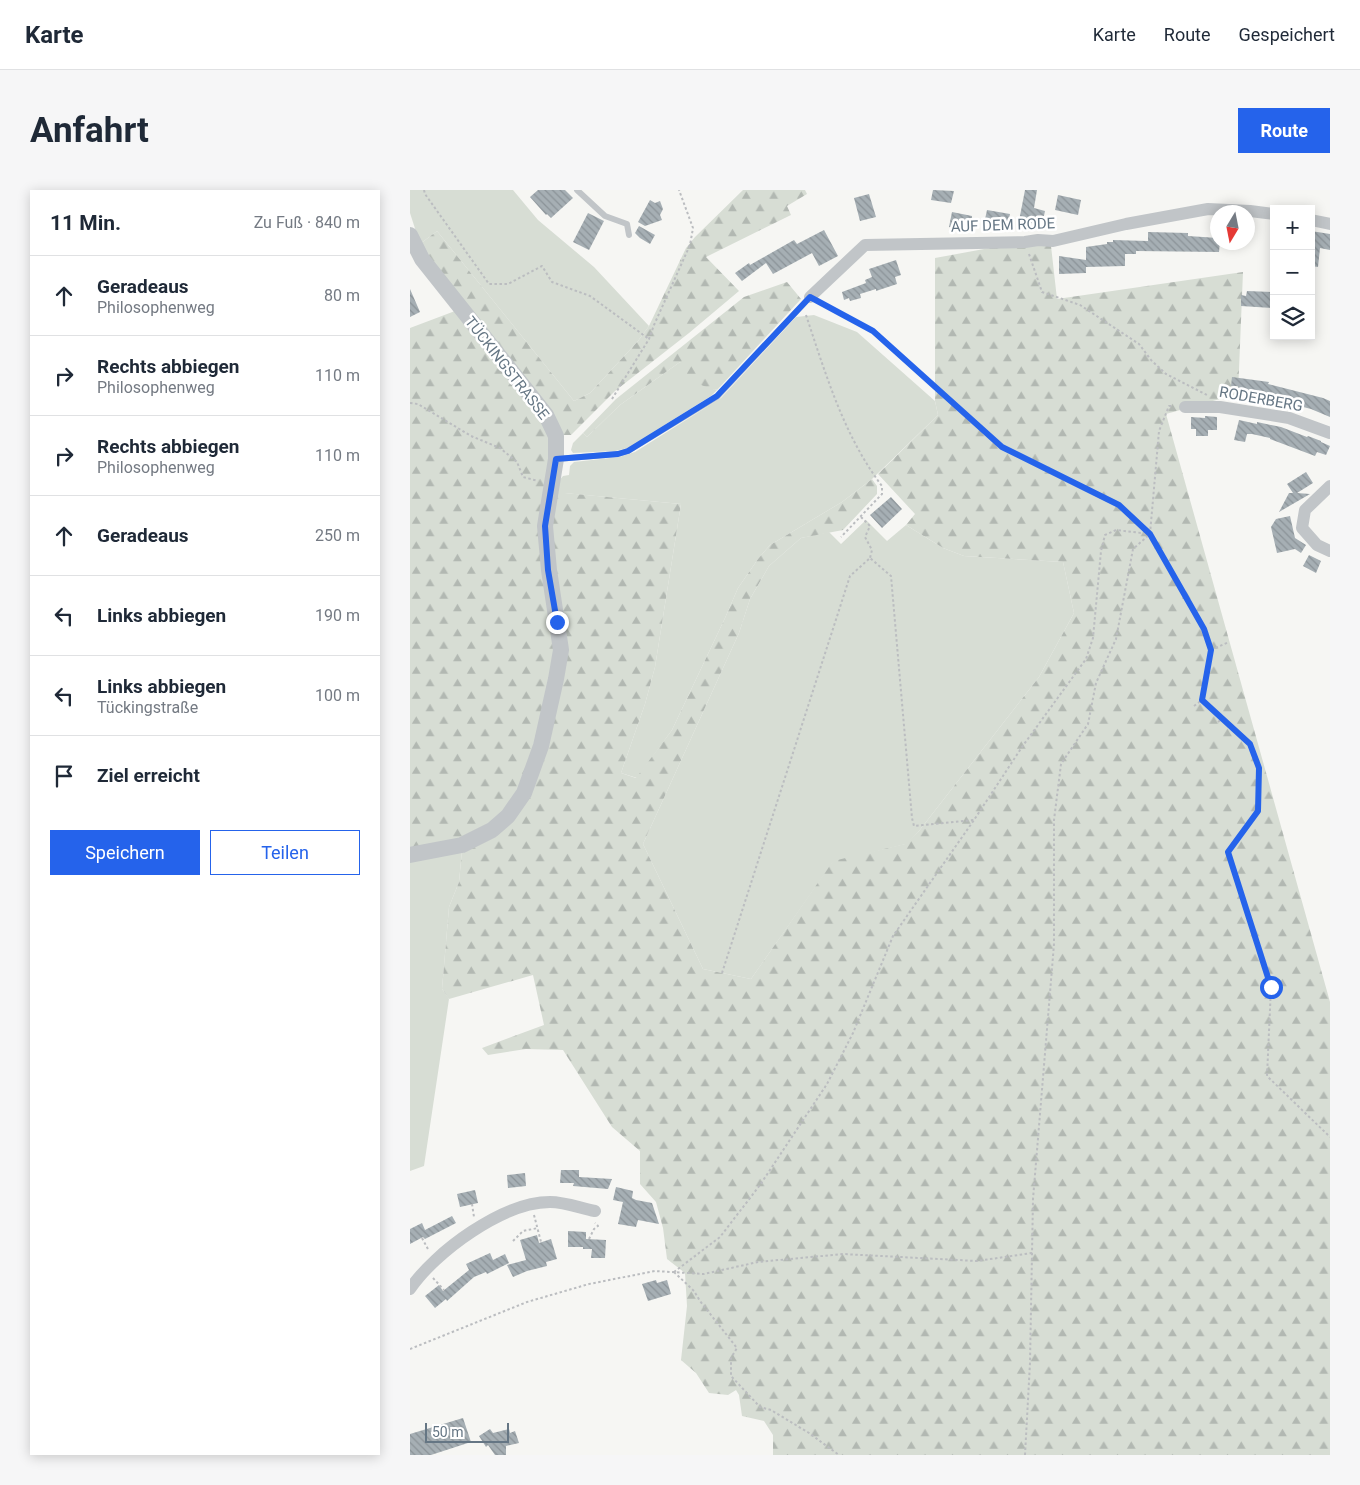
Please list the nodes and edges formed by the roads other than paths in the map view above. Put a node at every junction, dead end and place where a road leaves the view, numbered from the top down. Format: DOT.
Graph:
graph roads {
  1 [pos="577,190"];
  2 [pos="1270,214"];
  3 [pos="1315,221"];
  4 [pos="1330,224"];
  5 [pos="410,235"];
  6 [pos="629,235"];
  7 [pos="810,297"];
  8 [pos="1185,407"];
  9 [pos="1330,433"];
  10 [pos="556,459"];
  11 [pos="1330,486"];
  12 [pos="1330,551"];
  13 [pos="410,854"];
  14 [pos="595,1217"];
  15 [pos="410,1289"];
  1 -- 6 [label="lane"];
  2 -- 7 [label="street, AUF DEM RODE"];
  3 -- 4 [label="street"];
  5 -- 10 [label="street, TÜCKINGSTRASSE"];
  7 -- 10 [label="lane"];
  8 -- 9 [label="street, RODERBERG"];
  10 -- 13 [label="street, TÜCKINGSTRASSE"];
  11 -- 12 [label="street"];
  14 -- 15 [label="street"];
}
